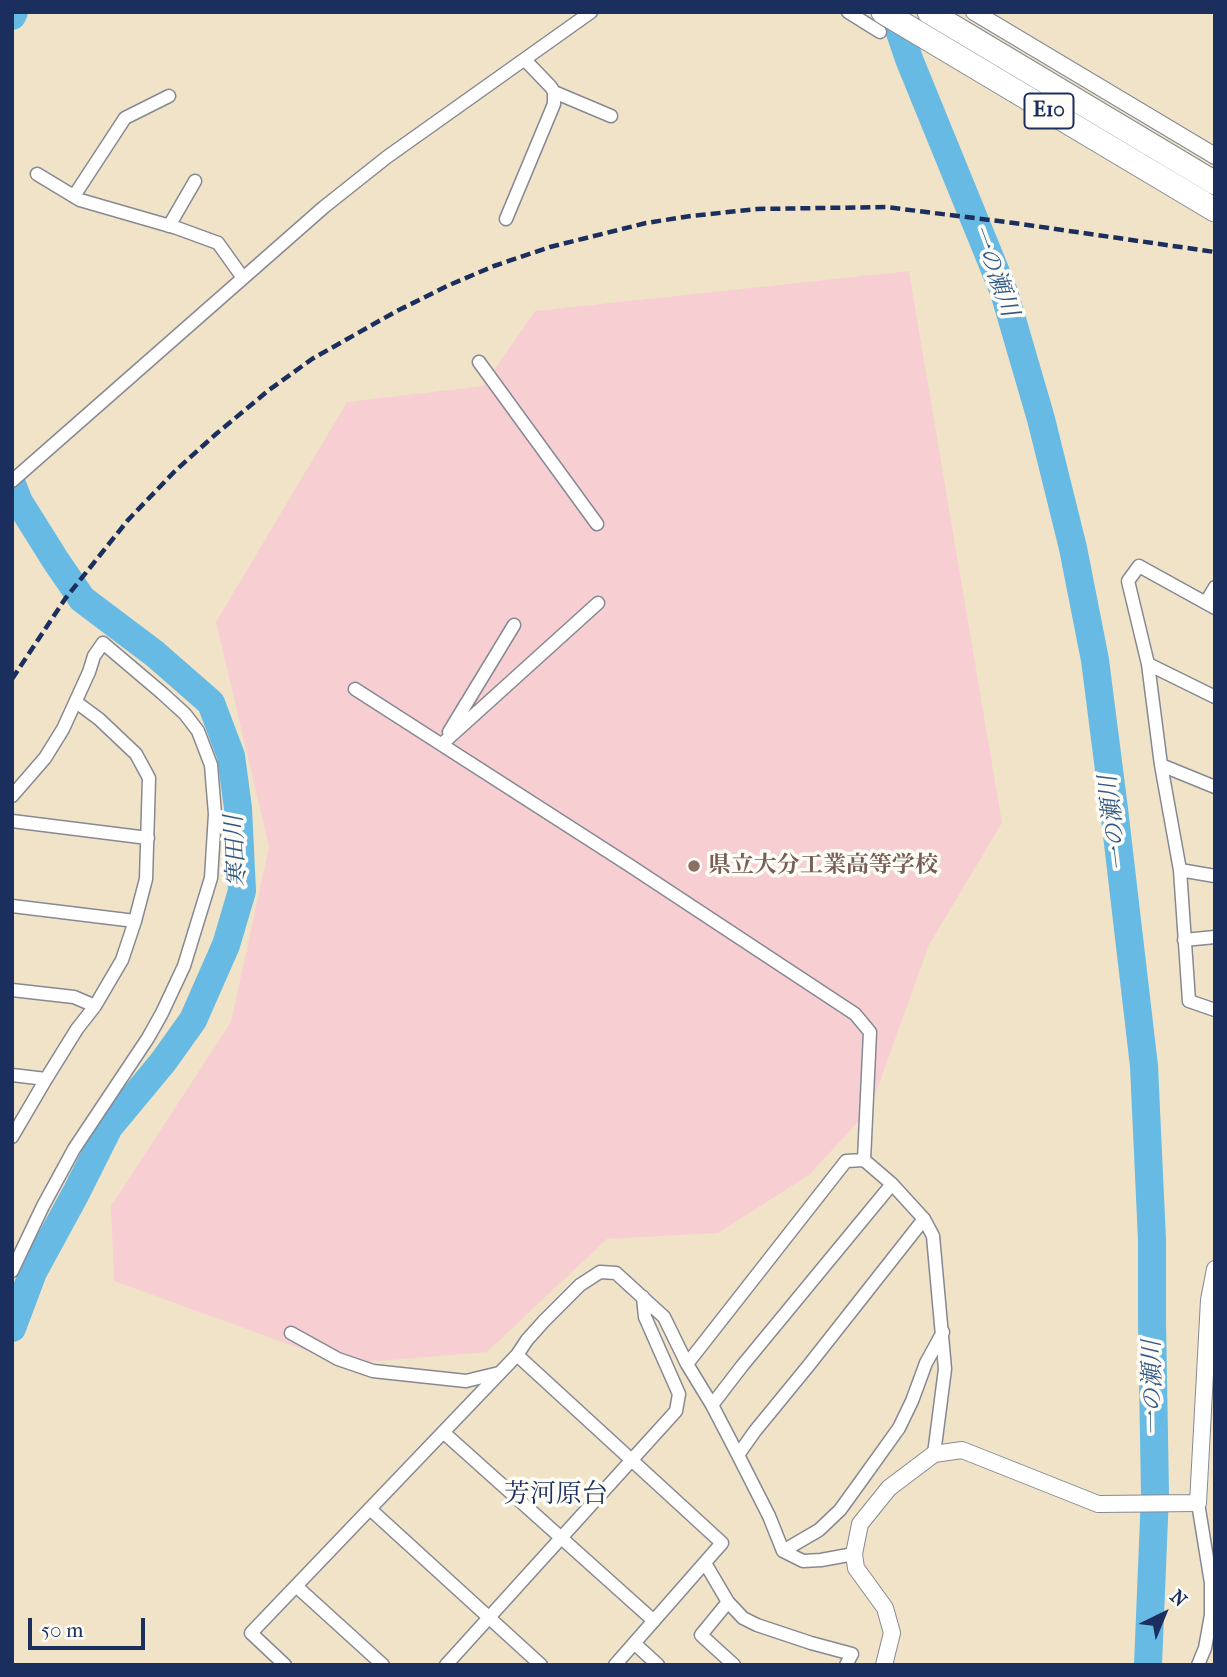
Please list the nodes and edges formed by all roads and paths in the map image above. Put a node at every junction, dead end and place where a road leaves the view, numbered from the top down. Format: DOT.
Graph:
graph roads {
  1 [pos="591,12"];
  2 [pos="848,12"];
  3 [pos="929,12"];
  4 [pos="974,12"];
  5 [pos="882,22"];
  6 [pos="524,60"];
  7 [pos="554,92"];
  8 [pos="169,96"];
  9 [pos="611,116"];
  10 [pos="1215,156"];
  11 [pos="37,174"];
  12 [pos="195,181"];
  13 [pos="1215,183"];
  14 [pos="74,196"];
  15 [pos="1215,210"];
  16 [pos="506,219"];
  17 [pos="169,226"];
  18 [pos="243,278"];
  19 [pos="479,362"];
  20 [pos="12,481"];
  21 [pos="597,524"];
  22 [pos="1215,587"];
  23 [pos="598,603"];
  24 [pos="1210,605"];
  25 [pos="514,625"];
  26 [pos="1148,664"];
  27 [pos="355,689"];
  28 [pos="1215,697"];
  29 [pos="76,702"];
  30 [pos="442,744"];
  31 [pos="1161,765"];
  32 [pos="1215,787"];
  33 [pos="12,796"];
  34 [pos="12,821"];
  35 [pos="148,838"];
  36 [pos="1180,870"];
  37 [pos="1215,876"];
  38 [pos="12,906"];
  39 [pos="135,922"];
  40 [pos="1215,937"];
  41 [pos="1184,940"];
  42 [pos="12,990"];
  43 [pos="94,1006"];
  44 [pos="1215,1010"];
  45 [pos="12,1075"];
  46 [pos="46,1079"];
  47 [pos="12,1137"];
  48 [pos="864,1160"];
  49 [pos="892,1184"];
  50 [pos="924,1219"];
  51 [pos="1215,1269"];
  52 [pos="12,1271"];
  53 [pos="643,1297"];
  54 [pos="291,1332"];
  55 [pos="943,1332"];
  56 [pos="516,1355"];
  57 [pos="687,1364"];
  58 [pos="499,1373"];
  59 [pos="712,1405"];
  60 [pos="443,1432"];
  61 [pos="934,1454"];
  62 [pos="738,1455"];
  63 [pos="632,1460"];
  64 [pos="1198,1503"];
  65 [pos="370,1509"];
  66 [pos="561,1538"];
  67 [pos="783,1551"];
  68 [pos="854,1554"];
  69 [pos="705,1563"];
  70 [pos="296,1586"];
  71 [pos="728,1602"];
  72 [pos="489,1617"];
  73 [pos="653,1621"];
  74 [pos="634,1643"];
  75 [pos="1210,1648"];
  76 [pos="285,1665"];
  77 [pos="383,1665"];
  78 [pos="446,1665"];
  79 [pos="541,1665"];
  80 [pos="615,1665"];
  81 [pos="658,1665"];
  82 [pos="734,1665"];
  83 [pos="846,1665"];
  84 [pos="884,1665"];
  85 [pos="1198,1665"];
  1 -- 6 [label="street"];
  2 -- 5 [label="street"];
  3 -- 13 [label="highway, E10"];
  4 -- 10 [label="street"];
  5 -- 15 [label="highway, E10"];
  6 -- 7 [label="street"];
  6 -- 18 [label="street"];
  7 -- 9 [label="street"];
  7 -- 16 [label="street"];
  8 -- 14 [label="street"];
  11 -- 14 [label="street"];
  12 -- 17 [label="street"];
  14 -- 17 [label="street"];
  17 -- 18 [label="street"];
  18 -- 20 [label="street"];
  19 -- 21 [label="street"];
  22 -- 24 [label="street"];
  23 -- 30 [label="street"];
  24 -- 26 [label="street"];
  25 -- 30 [label="street"];
  26 -- 28 [label="street"];
  26 -- 31 [label="street"];
  27 -- 30 [label="street"];
  29 -- 33 [label="street"];
  29 -- 35 [label="street"];
  29 -- 52 [label="street"];
  30 -- 48 [label="street"];
  31 -- 32 [label="street"];
  31 -- 36 [label="street"];
  34 -- 35 [label="street"];
  35 -- 39 [label="street"];
  36 -- 37 [label="street"];
  36 -- 41 [label="street"];
  38 -- 39 [label="street"];
  39 -- 43 [label="street"];
  40 -- 41 [label="street"];
  41 -- 44 [label="street"];
  42 -- 43 [label="street"];
  43 -- 46 [label="street"];
  45 -- 46 [label="street"];
  46 -- 47 [label="street"];
  48 -- 49 [label="street"];
  48 -- 57 [label="street"];
  49 -- 50 [label="street"];
  49 -- 59 [label="street"];
  50 -- 55 [label="street"];
  50 -- 62 [label="street"];
  51 -- 64 [label="street"];
  53 -- 56 [label="street"];
  53 -- 57 [label="street"];
  53 -- 63 [label="street"];
  54 -- 58 [label="street"];
  55 -- 61 [label="street"];
  55 -- 67 [label="street"];
  56 -- 58 [label="street"];
  56 -- 63 [label="street"];
  57 -- 59 [label="street"];
  58 -- 60 [label="street"];
  59 -- 62 [label="street"];
  60 -- 65 [label="street"];
  60 -- 66 [label="street"];
  61 -- 64 [label="street"];
  61 -- 68 [label="street"];
  62 -- 67 [label="street"];
  63 -- 66 [label="street"];
  63 -- 69 [label="street"];
  64 -- 75 [label="street"];
  65 -- 70 [label="street"];
  65 -- 72 [label="street"];
  66 -- 72 [label="street"];
  66 -- 73 [label="street"];
  67 -- 68 [label="street"];
  68 -- 84 [label="street"];
  69 -- 71 [label="street"];
  69 -- 73 [label="street"];
  70 -- 76 [label="street"];
  70 -- 77 [label="street"];
  71 -- 82 [label="street"];
  71 -- 83 [label="street"];
  72 -- 78 [label="street"];
  72 -- 79 [label="street"];
  73 -- 74 [label="street"];
  74 -- 80 [label="street"];
  74 -- 81 [label="street"];
  75 -- 85 [label="street"];
}
